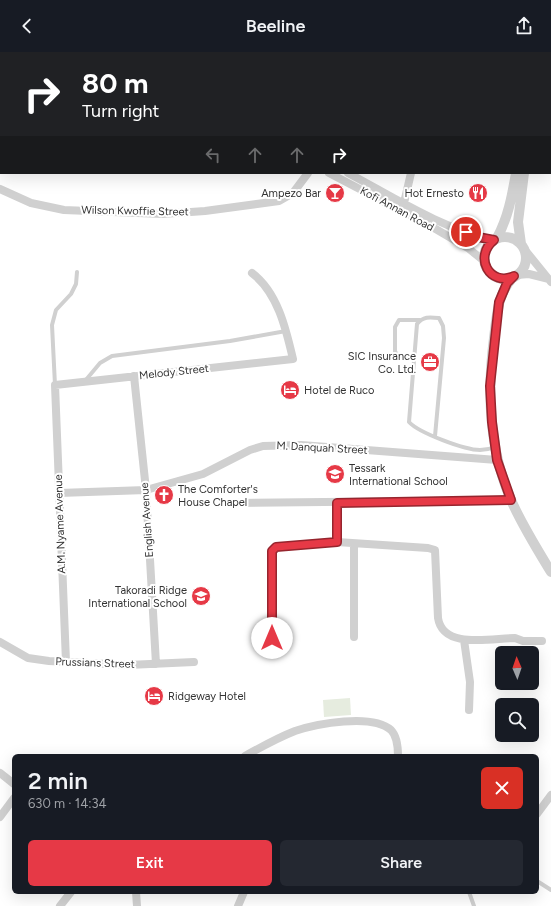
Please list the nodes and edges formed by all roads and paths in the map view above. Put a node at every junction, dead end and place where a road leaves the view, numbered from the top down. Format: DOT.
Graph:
graph roads {
  1 [pos="307,174"];
  2 [pos="331,174"];
  3 [pos="350,174"];
  4 [pos="411,174"];
  5 [pos="516,174"];
  6 [pos="524,174"];
  7 [pos="0,190"];
  8 [pos="404,203"];
  9 [pos="495,239"];
  10 [pos="523,247"];
  11 [pos="484,261"];
  12 [pos="77,272"];
  13 [pos="490,272"];
  14 [pos="252,273"];
  15 [pos="516,276"];
  16 [pos="550,281"];
  17 [pos="499,302"];
  18 [pos="420,320"];
  19 [pos="287,331"];
  20 [pos="414,358"];
  21 [pos="134,376"];
  22 [pos="84,382"];
  23 [pos="55,385"];
  24 [pos="435,436"];
  25 [pos="495,446"];
  26 [pos="497,460"];
  27 [pos="146,490"];
  28 [pos="59,493"];
  29 [pos="511,500"];
  30 [pos="233,503"];
  31 [pos="337,503"];
  32 [pos="337,542"];
  33 [pos="354,544"];
  34 [pos="551,572"];
  35 [pos="354,637"];
  36 [pos="272,638"];
  37 [pos="464,640"];
  38 [pos="542,641"];
  39 [pos="0,642"];
  40 [pos="66,662"];
  41 [pos="194,662"];
  42 [pos="156,664"];
  43 [pos="469,710"];
  44 [pos="249,754"];
  45 [pos="398,754"];
  46 [pos="0,773"];
  47 [pos="12,782"];
  48 [pos="551,795"];
  49 [pos="12,801"];
  50 [pos="539,811"];
  51 [pos="0,817"];
  52 [pos="539,882"];
  53 [pos="551,890"];
  54 [pos="69,894"];
  55 [pos="136,894"];
  56 [pos="243,894"];
  57 [pos="470,894"];
  58 [pos="60,906"];
  59 [pos="137,906"];
  60 [pos="238,906"];
  61 [pos="474,906"];
  1 -- 7 [label="street, Wilson Kwoffie Street"];
  2 -- 11 [label="street, Kofi Annan Road"];
  3 -- 8 [label="street, Kofi Annan Road"];
  4 -- 8 [label="street"];
  5 -- 9 [label="street"];
  6 -- 10 [label="street"];
  8 -- 9 [label="street, Kofi Annan Road"];
  9 -- 10 [label="street"];
  9 -- 11 [label="street"];
  10 -- 15 [label="street"];
  10 -- 16 [label="street"];
  11 -- 13 [label="street"];
  12 -- 23 [label="lane"];
  13 -- 15 [label="street"];
  13 -- 17 [label="street"];
  14 -- 19 [label="street"];
  15 -- 16 [label="street"];
  15 -- 17 [label="street"];
  17 -- 25 [label="street"];
  18 -- 20 [label="lane"];
  18 -- 20 [label="lane"];
  18 -- 24 [label="lane"];
  19 -- 21 [label="street, Melody Street"];
  19 -- 22 [label="lane"];
  20 -- 24 [label="lane"];
  21 -- 22 [label="street, Melody Street"];
  21 -- 27 [label="street, English Avenue"];
  22 -- 23 [label="street, Melody Street"];
  23 -- 28 [label="street, A.M. Nyame Avenue"];
  24 -- 25 [label="lane"];
  25 -- 26 [label="street"];
  26 -- 27 [label="street, M. Danquah Street"];
  26 -- 29 [label="street"];
  27 -- 28 [label="street, M. Danquah Street"];
  27 -- 42 [label="street, English Avenue"];
  28 -- 40 [label="street, A.M. Nyame Avenue"];
  29 -- 31 [label="street"];
  29 -- 34 [label="street"];
  30 -- 31 [label="street"];
  31 -- 32 [label="street"];
  32 -- 33 [label="street"];
  32 -- 36 [label="street"];
  33 -- 35 [label="street"];
  33 -- 37 [label="street"];
  37 -- 38 [label="street"];
  37 -- 43 [label="street"];
  39 -- 40 [label="street, Prussians Street"];
  40 -- 42 [label="street, Prussians Street"];
  41 -- 42 [label="street, Prussians Street"];
  44 -- 45 [label="street"];
  46 -- 47 [label="street"];
  48 -- 50 [label="street"];
  49 -- 51 [label="street"];
  52 -- 53 [label="lane"];
  54 -- 58 [label="street"];
  55 -- 59 [label="street"];
  56 -- 60 [label="street"];
  57 -- 61 [label="lane"];
}
